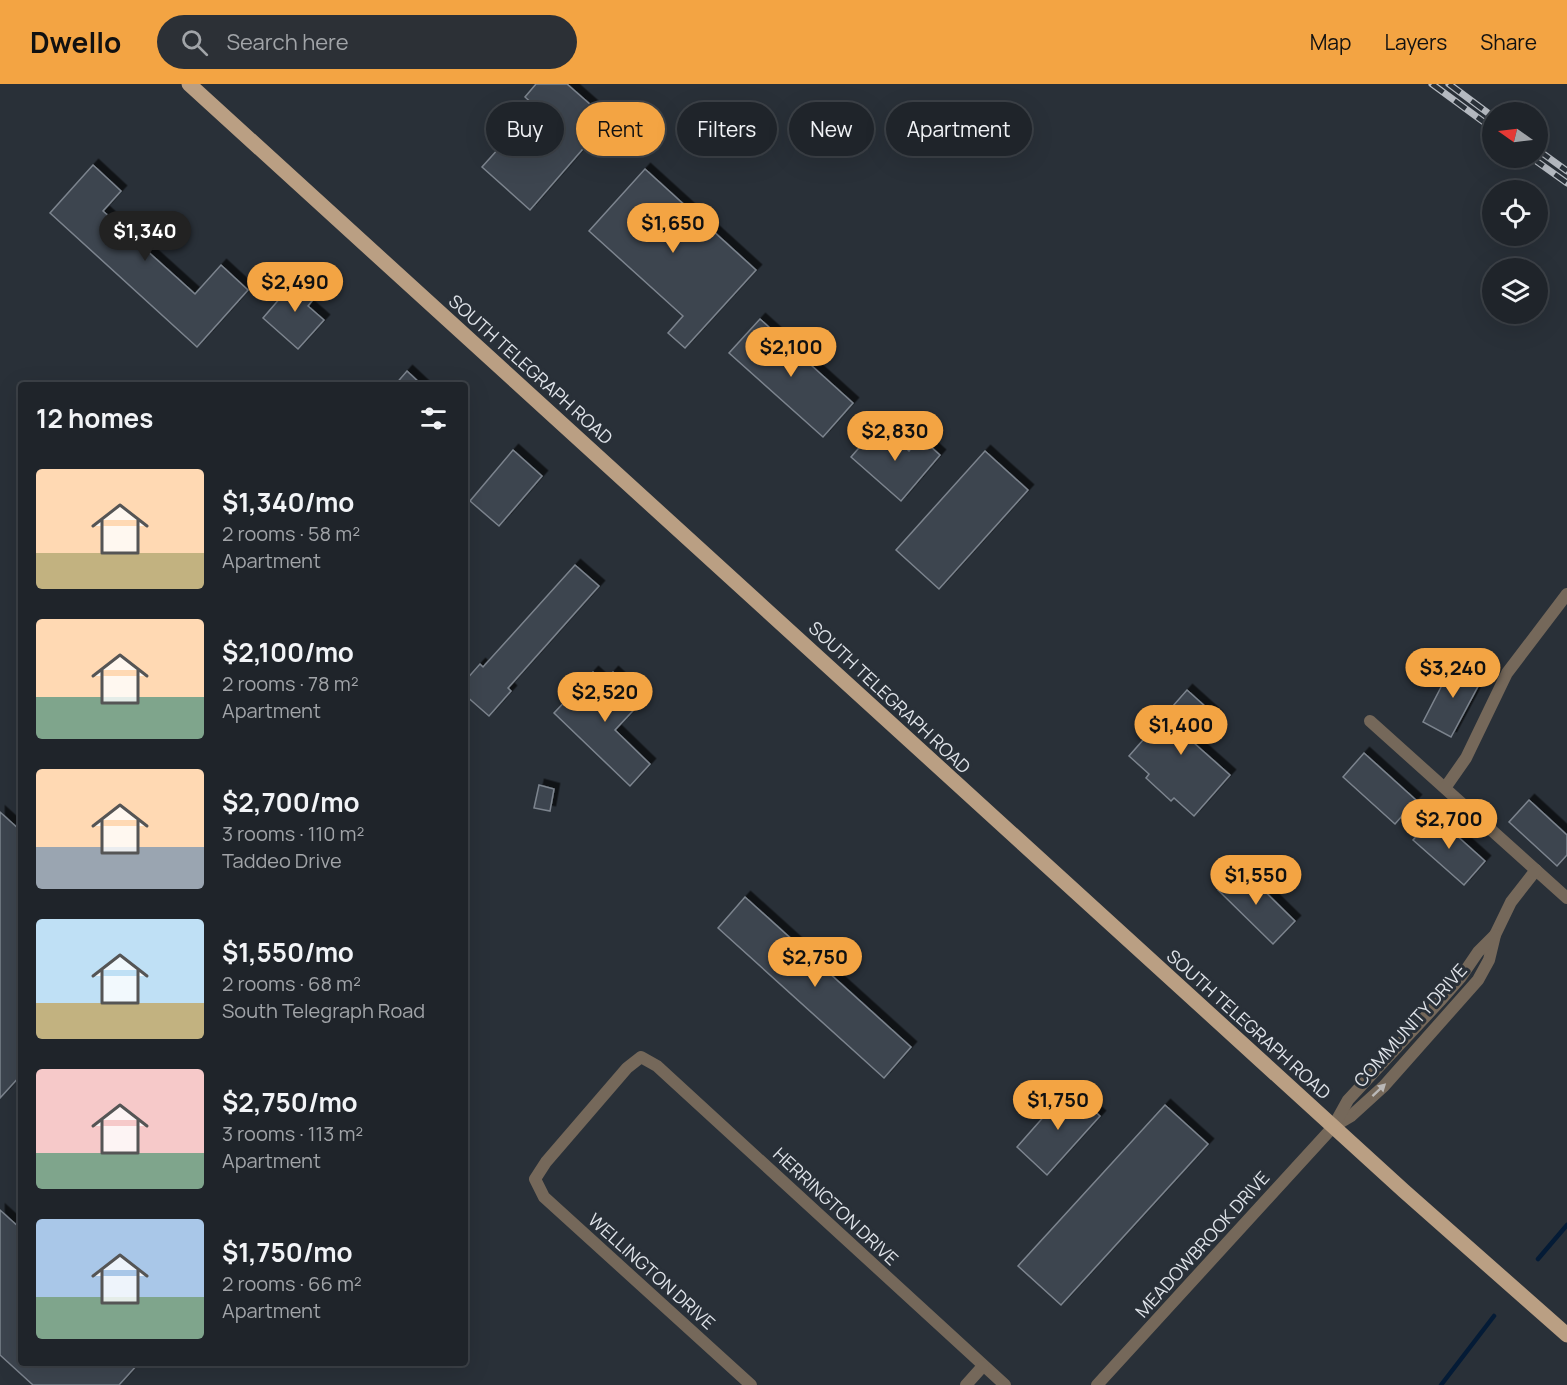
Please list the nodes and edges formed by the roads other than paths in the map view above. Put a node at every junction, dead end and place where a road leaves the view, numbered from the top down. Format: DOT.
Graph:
graph roads {
  1 [pos="189,84"];
  2 [pos="1567,594"];
  3 [pos="1370,721"];
  4 [pos="1445,788"];
  5 [pos="1536,870"];
  6 [pos="1567,898"];
  7 [pos="1334,1126"];
  8 [pos="535,1179"];
  9 [pos="1567,1335"];
  10 [pos="983,1366"];
  11 [pos="751,1385"];
  12 [pos="966,1385"];
  13 [pos="1005,1385"];
  14 [pos="1097,1385"];
  1 -- 7 [label="main road, SOUTH TELEGRAPH ROAD"];
  2 -- 4 [label="street"];
  3 -- 4 [label="street"];
  4 -- 5 [label="street"];
  5 -- 6 [label="street"];
  5 -- 7 [label="street, COMMUNITY DRIVE"];
  7 -- 9 [label="main road, SOUTH TELEGRAPH ROAD"];
  7 -- 14 [label="street, MEADOWBROOK DRIVE"];
  8 -- 10 [label="street, HERRINGTON DRIVE"];
  8 -- 11 [label="street, WELLINGTON DRIVE"];
  10 -- 12 [label="street"];
  10 -- 13 [label="street, HERRINGTON DRIVE"];
}
